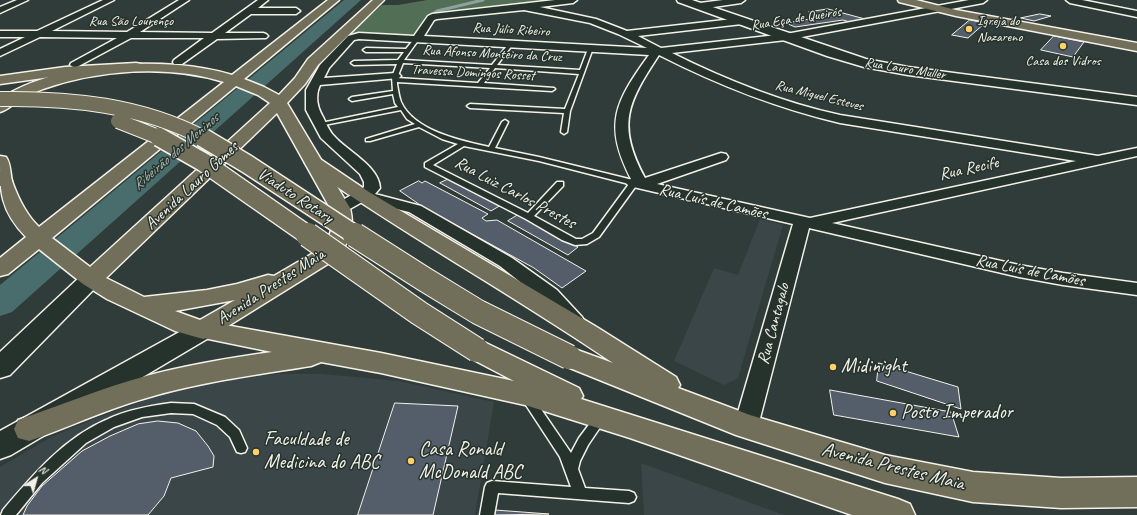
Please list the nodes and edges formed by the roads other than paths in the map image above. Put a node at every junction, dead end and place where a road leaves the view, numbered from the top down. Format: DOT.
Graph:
graph roads {
  1 [pos="24,0"];
  2 [pos="110,0"];
  3 [pos="185,0"];
  4 [pos="264,0"];
  5 [pos="325,0"];
  6 [pos="334,0"];
  7 [pos="379,0"];
  8 [pos="573,0"];
  9 [pos="682,0"];
  10 [pos="742,0"];
  11 [pos="903,0"];
  12 [pos="912,0"];
  13 [pos="983,0"];
  14 [pos="1070,0"];
  15 [pos="700,6"];
  16 [pos="524,7"];
  17 [pos="942,8"];
  18 [pos="0,10"];
  19 [pos="296,10"];
  20 [pos="250,11"];
  21 [pos="1137,14"];
  22 [pos="742,22"];
  23 [pos="0,34"];
  24 [pos="40,34"];
  25 [pos="626,34"];
  26 [pos="129,35"];
  27 [pos="216,35"];
  28 [pos="263,36"];
  29 [pos="786,37"];
  30 [pos="417,38"];
  31 [pos="510,44"];
  32 [pos="1137,47"];
  33 [pos="591,49"];
  34 [pos="366,50"];
  35 [pos="408,51"];
  36 [pos="659,52"];
  37 [pos="0,53"];
  38 [pos="178,62"];
  39 [pos="400,62"];
  40 [pos="354,63"];
  41 [pos="75,65"];
  42 [pos="136,67"];
  43 [pos="493,67"];
  44 [pos="581,72"];
  45 [pos="395,78"];
  46 [pos="0,80"];
  47 [pos="234,80"];
  48 [pos="315,82"];
  49 [pos="480,85"];
  50 [pos="552,89"];
  51 [pos="395,92"];
  52 [pos="269,96"];
  53 [pos="0,99"];
  54 [pos="352,99"];
  55 [pos="1137,101"];
  56 [pos="470,106"];
  57 [pos="0,108"];
  58 [pos="402,108"];
  59 [pos="567,112"];
  60 [pos="505,122"];
  61 [pos="321,125"];
  62 [pos="420,125"];
  63 [pos="295,130"];
  64 [pos="564,132"];
  65 [pos="245,136"];
  66 [pos="368,140"];
  67 [pos="464,143"];
  68 [pos="490,150"];
  69 [pos="1137,152"];
  70 [pos="721,157"];
  71 [pos="1097,160"];
  72 [pos="0,161"];
  73 [pos="314,163"];
  74 [pos="2,180"];
  75 [pos="560,184"];
  76 [pos="639,184"];
  77 [pos="362,196"];
  78 [pos="340,208"];
  79 [pos="529,217"];
  80 [pos="806,223"];
  81 [pos="38,237"];
  82 [pos="0,254"];
  83 [pos="305,268"];
  84 [pos="0,269"];
  85 [pos="83,273"];
  86 [pos="1137,289"];
  87 [pos="142,305"];
  88 [pos="203,330"];
  89 [pos="329,353"];
  90 [pos="0,368"];
  91 [pos="525,394"];
  92 [pos="704,410"];
  93 [pos="601,417"];
  94 [pos="631,426"];
  95 [pos="746,426"];
  96 [pos="29,429"];
  97 [pos="0,446"];
  98 [pos="242,448"];
  99 [pos="572,469"];
  100 [pos="1137,492"];
  101 [pos="580,493"];
  102 [pos="629,497"];
  103 [pos="8,515"];
  104 [pos="487,515"];
  105 [pos="898,515"];
  1 -- 18 [label="street"];
  2 -- 24 [label="street"];
  3 -- 26 [label="street"];
  4 -- 20 [label="street"];
  5 -- 47 [label="main road"];
  6 -- 47 [label="main road"];
  7 -- 52 [label="main road, Avenida Lauro Gomes"];
  8 -- 16 [label="street"];
  9 -- 15 [label="street, Rua Lauro Muller"];
  10 -- 15 [label="street"];
  11 -- 17 [label="main road"];
  12 -- 17 [label="main road"];
  13 -- 17 [label="street, Rua Eça de Queirós"];
  14 -- 21 [label="street"];
  15 -- 22 [label="street, Rua Lauro Muller"];
  16 -- 25 [label="street, Rua Miguel Esteves"];
  16 -- 30 [label="street, Rua Luís de Camões"];
  17 -- 29 [label="street, Rua Eça de Queirós"];
  17 -- 32 [label="main road"];
  19 -- 20 [label="street"];
  20 -- 27 [label="street"];
  22 -- 25 [label="street"];
  22 -- 29 [label="street, Rua Lauro Muller"];
  23 -- 24 [label="street, Rua São Lourenço"];
  24 -- 26 [label="street, Rua São Lourenço"];
  24 -- 37 [label="street"];
  25 -- 36 [label="street, Rua Miguel Esteves"];
  26 -- 27 [label="street, Rua São Lourenço"];
  26 -- 41 [label="street"];
  27 -- 28 [label="street, Rua São Lourenço"];
  27 -- 38 [label="street"];
  29 -- 36 [label="street, Rua Eça de Queirós"];
  29 -- 55 [label="street, Rua Lauro Muller"];
  30 -- 31 [label="street, Rua Júlio Ribeiro"];
  30 -- 35 [label="lane, Rua Luís de Camões"];
  30 -- 48 [label="street, Rua Júlio Ribeiro"];
  31 -- 33 [label="street, Rua Júlio Ribeiro"];
  31 -- 43 [label="lane"];
  33 -- 36 [label="street, Rua Júlio Ribeiro"];
  33 -- 44 [label="lane"];
  34 -- 35 [label="lane"];
  35 -- 39 [label="lane, Rua Luís de Camões"];
  36 -- 71 [label="street, Rua Miguel Esteves"];
  36 -- 76 [label="street"];
  39 -- 40 [label="lane, Rua Afonso Monteiro da Cruz"];
  39 -- 43 [label="lane, Rua Afonso Monteiro da Cruz"];
  39 -- 45 [label="lane, Rua Luís de Camões"];
  42 -- 46 [label="main road"];
  42 -- 47 [label="main road"];
  42 -- 57 [label="main road"];
  43 -- 44 [label="lane, Rua Afonso Monteiro da Cruz"];
  43 -- 49 [label="lane"];
  44 -- 59 [label="lane"];
  45 -- 48 [label="street"];
  45 -- 49 [label="lane, Travessa Domingos Rosset"];
  45 -- 51 [label="lane, Rua Luís de Camões"];
  47 -- 52 [label="main road"];
  47 -- 81 [label="main road"];
  48 -- 61 [label="street"];
  49 -- 50 [label="lane, Travessa Domingos Rosset"];
  51 -- 54 [label="lane"];
  51 -- 58 [label="lane, Rua Luís de Camões"];
  52 -- 63 [label="main road, Avenida Prestes Maia"];
  52 -- 65 [label="main road, Avenida Lauro Gomes"];
  53 -- 92 [label="main road, Viaduto Rotary, bridge"];
  56 -- 59 [label="lane"];
  57 -- 94 [label="main road, Viaduto Rotary, bridge"];
  58 -- 61 [label="lane"];
  58 -- 62 [label="lane, Rua Luís de Camões"];
  59 -- 64 [label="lane"];
  60 -- 68 [label="lane"];
  61 -- 77 [label="street"];
  62 -- 66 [label="lane"];
  62 -- 67 [label="lane, Rua Luís de Camões"];
  63 -- 65 [label="main road"];
  63 -- 73 [label="main road, Avenida Prestes Maia"];
  65 -- 85 [label="main road, Avenida Lauro Gomes"];
  67 -- 68 [label="lane, Rua Luís de Camões"];
  67 -- 79 [label="lane, Rua Luiz Carlos Prestes"];
  68 -- 76 [label="lane, Rua Luís de Camões"];
  69 -- 71 [label="street, Rua Recife"];
  70 -- 76 [label="street"];
  71 -- 80 [label="street, Rua Recife"];
  72 -- 74 [label="main road, Avenida Prestes Maia"];
  73 -- 77 [label="main road"];
  73 -- 78 [label="main road, Avenida Prestes Maia"];
  74 -- 81 [label="main road, Avenida Prestes Maia"];
  75 -- 79 [label="lane"];
  76 -- 79 [label="lane, Rua Luiz Carlos Prestes"];
  76 -- 80 [label="street, Rua Luís de Camões"];
  77 -- 78 [label="street"];
  77 -- 92 [label="main road"];
  78 -- 83 [label="main road, Avenida Prestes Maia"];
  80 -- 86 [label="street, Rua Luís de Camões"];
  80 -- 95 [label="street, Rua Cantagalo"];
  81 -- 82 [label="main road"];
  81 -- 84 [label="main road"];
  81 -- 85 [label="main road, Avenida Prestes Maia"];
  83 -- 87 [label="main road"];
  83 -- 88 [label="main road, Avenida Prestes Maia"];
  85 -- 87 [label="main road, Avenida Prestes Maia"];
  85 -- 90 [label="street, Avenida Lauro Gomes"];
  87 -- 88 [label="main road, Avenida Prestes Maia"];
  88 -- 89 [label="main road"];
  88 -- 96 [label="street"];
  89 -- 91 [label="main road"];
  89 -- 96 [label="main road"];
  91 -- 93 [label="main road"];
  91 -- 99 [label="lane"];
  92 -- 95 [label="main road, Avenida Prestes Maia"];
  93 -- 94 [label="main road"];
  93 -- 99 [label="lane"];
  94 -- 105 [label="main road"];
  95 -- 100 [label="main road, Avenida Prestes Maia"];
  96 -- 97 [label="street"];
  98 -- 103 [label="lane"];
  99 -- 101 [label="lane"];
  101 -- 102 [label="lane"];
  101 -- 104 [label="lane"];
}
